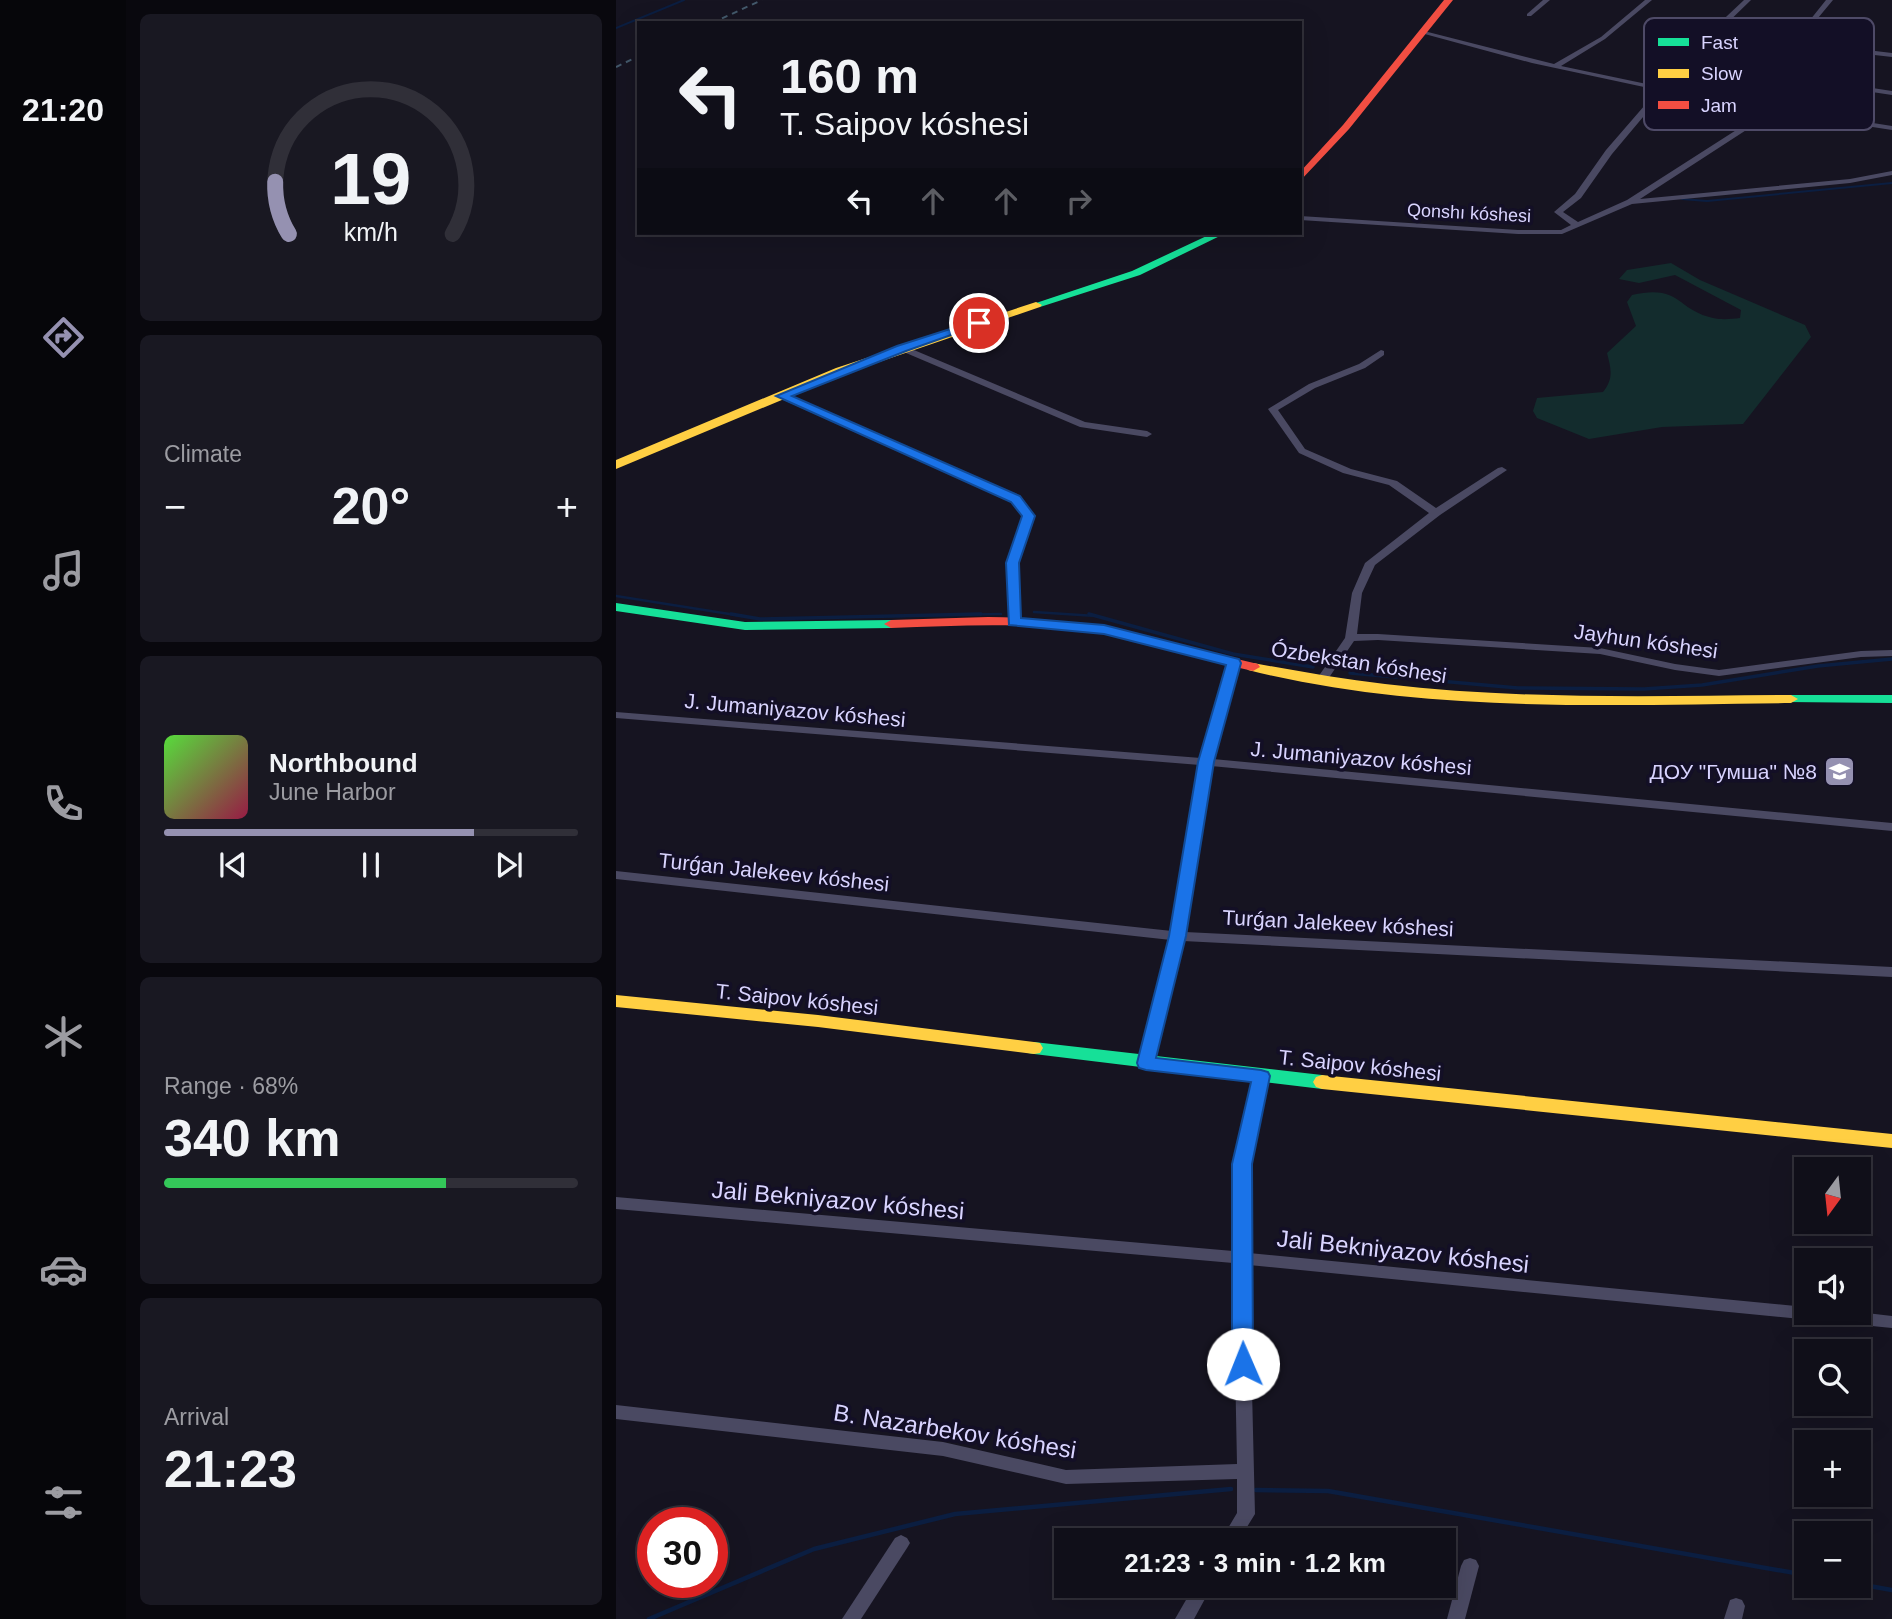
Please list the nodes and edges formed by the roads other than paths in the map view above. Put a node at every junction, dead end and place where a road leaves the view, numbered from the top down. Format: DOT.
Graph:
graph roads {
  1 [pos="1449,0"];
  2 [pos="1546,0"];
  3 [pos="1648,0"];
  4 [pos="1748,0"];
  5 [pos="1830,0"];
  6 [pos="1529,15"];
  7 [pos="1728,18"];
  8 [pos="1815,18"];
  9 [pos="1424,33"];
  10 [pos="1874,52"];
  11 [pos="1892,55"];
  12 [pos="1557,65"];
  13 [pos="1644,86"];
  14 [pos="1874,90"];
  15 [pos="1892,93"];
  16 [pos="1644,111"];
  17 [pos="1874,125"];
  18 [pos="1892,128"];
  19 [pos="1742,130"];
  20 [pos="1892,173"];
  21 [pos="1302,176"];
  22 [pos="1630,202"];
  23 [pos="1302,218"];
  24 [pos="1576,225"];
  25 [pos="1217,235"];
  26 [pos="902,348"];
  27 [pos="1381,354"];
  28 [pos="782,396"];
  29 [pos="1147,434"];
  30 [pos="616,464"];
  31 [pos="1502,470"];
  32 [pos="1436,513"];
  33 [pos="616,607"];
  34 [pos="1014,622"];
  35 [pos="1351,638"];
  36 [pos="1892,653"];
  37 [pos="1234,663"];
  38 [pos="1322,680"];
  39 [pos="1892,699"];
  40 [pos="616,715"];
  41 [pos="1206,762"];
  42 [pos="1892,827"];
  43 [pos="616,875"];
  44 [pos="1178,936"];
  45 [pos="1892,972"];
  46 [pos="616,1001"];
  47 [pos="1146,1063"];
  48 [pos="1261,1076"];
  49 [pos="1892,1141"];
  50 [pos="616,1203"];
  51 [pos="1241,1258"];
  52 [pos="1892,1322"];
  53 [pos="616,1412"];
  54 [pos="1245,1471"];
  55 [pos="1237,1528"];
  56 [pos="901,1543"];
  57 [pos="1469,1566"];
  58 [pos="1196,1598"];
  59 [pos="851,1619"];
  60 [pos="1184,1619"];
  61 [pos="1455,1619"];
  1 -- 9 [label="street"];
  2 -- 6 [label="street"];
  3 -- 12 [label="street"];
  4 -- 7 [label="street"];
  5 -- 8 [label="street"];
  9 -- 12 [label="street"];
  9 -- 21 [label="street"];
  10 -- 11 [label="street"];
  12 -- 13 [label="street"];
  14 -- 15 [label="street"];
  16 -- 24 [label="street"];
  17 -- 18 [label="street"];
  19 -- 22 [label="street, Qonshı kóshesi"];
  20 -- 22 [label="street, Qonshı kóshesi"];
  22 -- 24 [label="street, Qonshı kóshesi"];
  23 -- 24 [label="street, Qonshı kóshesi"];
  25 -- 26 [label="street"];
  26 -- 28 [label="street"];
  26 -- 29 [label="street"];
  27 -- 32 [label="street"];
  28 -- 30 [label="street"];
  28 -- 34 [label="street"];
  31 -- 32 [label="street"];
  32 -- 35 [label="street"];
  33 -- 34 [label="street, Ózbekstan kóshesi"];
  34 -- 37 [label="street, Ózbekstan kóshesi"];
  35 -- 36 [label="street, Jayhun kóshesi"];
  35 -- 38 [label="street"];
  37 -- 38 [label="street, Ózbekstan kóshesi"];
  37 -- 41 [label="street"];
  38 -- 39 [label="street, Ózbekstan kóshesi"];
  40 -- 41 [label="street, J. Jumaniyazov kóshesi"];
  41 -- 42 [label="street, J. Jumaniyazov kóshesi"];
  41 -- 44 [label="street"];
  43 -- 44 [label="street, Turǵan Jalekeev kóshesi"];
  44 -- 45 [label="street, Turǵan Jalekeev kóshesi"];
  44 -- 47 [label="street"];
  46 -- 47 [label="street, T. Saipov kóshesi"];
  47 -- 48 [label="street, T. Saipov kóshesi"];
  48 -- 49 [label="street, T. Saipov kóshesi"];
  48 -- 51 [label="street"];
  50 -- 51 [label="street, Jali Bekniyazov kóshesi"];
  51 -- 52 [label="street, Jali Bekniyazov kóshesi"];
  51 -- 54 [label="street"];
  53 -- 54 [label="street, B. Nazarbekov kóshesi"];
  54 -- 55 [label="street"];
  56 -- 59 [label="street"];
  57 -- 61 [label="street"];
  58 -- 60 [label="street"];
}
